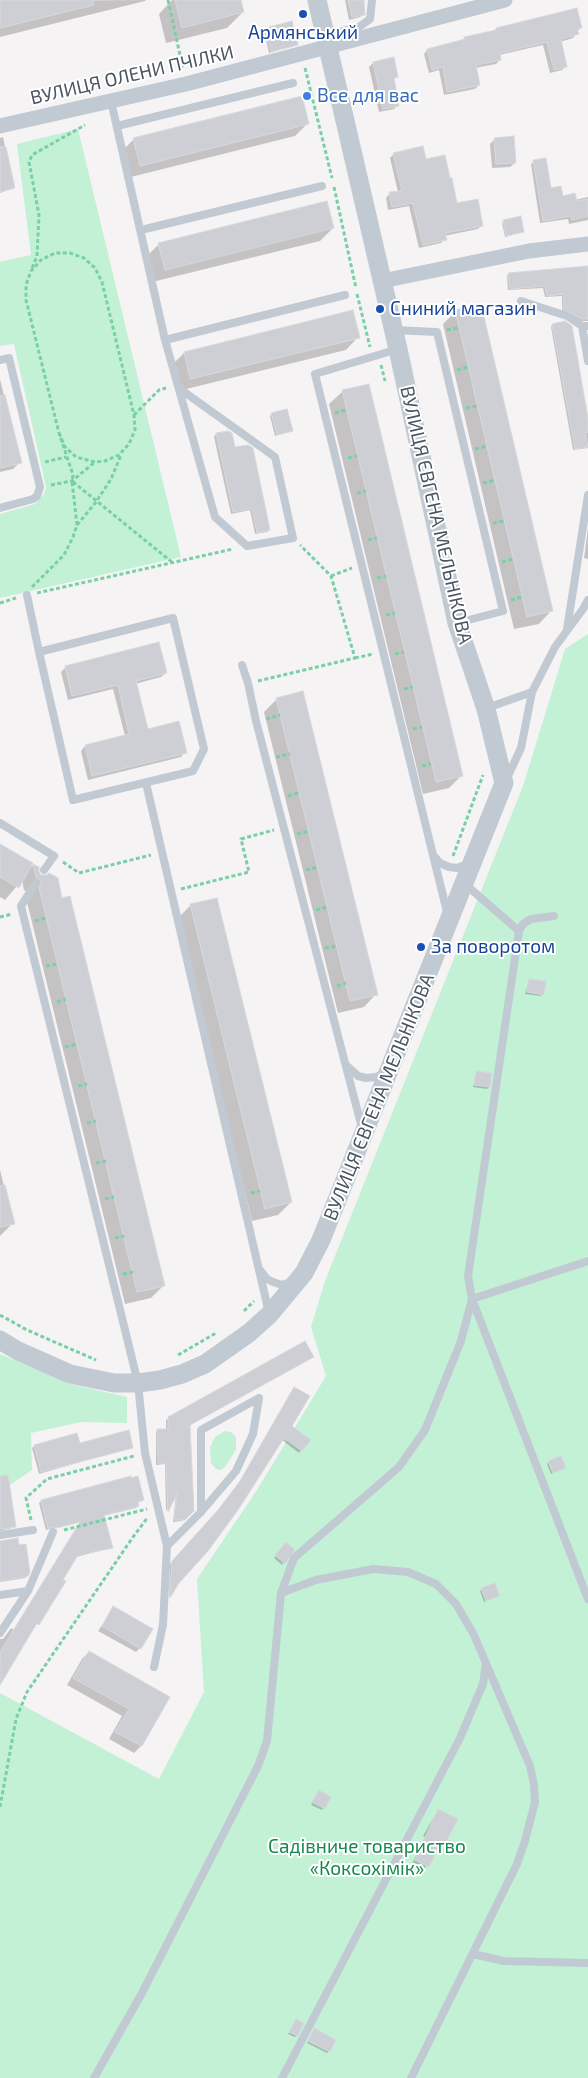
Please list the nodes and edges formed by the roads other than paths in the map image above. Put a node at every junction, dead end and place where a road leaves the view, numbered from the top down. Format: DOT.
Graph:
graph roads {
  1 [pos="317,0"];
  2 [pos="372,0"];
  3 [pos="506,0"];
  4 [pos="323,28"];
  5 [pos="328,48"];
  6 [pos="293,83"];
  7 [pos="111,101"];
  8 [pos="0,126"];
  9 [pos="117,126"];
  10 [pos="322,186"];
  11 [pos="141,230"];
  12 [pos="588,244"];
  13 [pos="382,281"];
  14 [pos="346,295"];
  15 [pos="521,301"];
  16 [pos="585,326"];
  17 [pos="393,330"];
  18 [pos="165,340"];
  19 [pos="398,349"];
  20 [pos="0,360"];
  21 [pos="588,362"];
  22 [pos="180,389"];
  23 [pos="588,495"];
  24 [pos="0,508"];
  25 [pos="24,596"];
  26 [pos="588,600"];
  27 [pos="457,623"];
  28 [pos="567,631"];
  29 [pos="40,652"];
  30 [pos="242,665"];
  31 [pos="532,692"];
  32 [pos="486,709"];
  33 [pos="146,783"];
  34 [pos="504,784"];
  35 [pos="0,823"];
  36 [pos="434,856"];
  37 [pos="473,860"];
  38 [pos="44,870"];
  39 [pos="464,882"];
  40 [pos="36,883"];
  41 [pos="554,916"];
  42 [pos="449,919"];
  43 [pos="519,931"];
  44 [pos="345,1064"];
  45 [pos="392,1066"];
  46 [pos="364,1136"];
  47 [pos="588,1261"];
  48 [pos="258,1268"];
  49 [pos="300,1278"];
  50 [pos="472,1299"];
  51 [pos="269,1315"];
  52 [pos="0,1340"];
  53 [pos="138,1382"];
  54 [pos="201,1512"];
  55 [pos="33,1530"];
  56 [pos="53,1532"];
  57 [pos="0,1535"];
  58 [pos="167,1546"];
  59 [pos="28,1591"];
  60 [pos="282,1594"];
  61 [pos="0,1595"];
  62 [pos="588,1599"];
  63 [pos="0,1633"];
  64 [pos="487,1661"];
  65 [pos="154,1667"];
  66 [pos="472,1954"];
  67 [pos="588,1963"];
  68 [pos="94,2078"];
  69 [pos="282,2078"];
  70 [pos="411,2078"];
  1 -- 4 [label="street, ВУЛИЦЯ ЄВГЕНА МЕЛЬНІКОВА"];
  2 -- 4 [label="lane"];
  3 -- 5 [label="street, ВУЛИЦЯ ОЛЕНИ ПЧІЛКИ"];
  4 -- 5 [label="street, ВУЛИЦЯ ЄВГЕНА МЕЛЬНІКОВА"];
  5 -- 7 [label="street, ВУЛИЦЯ ОЛЕНИ ПЧІЛКИ"];
  5 -- 13 [label="street, ВУЛИЦЯ ЄВГЕНА МЕЛЬНІКОВА"];
  6 -- 9 [label="lane"];
  7 -- 8 [label="street, ВУЛИЦЯ ОЛЕНИ ПЧІЛКИ"];
  7 -- 9 [label="lane"];
  9 -- 11 [label="lane"];
  10 -- 11 [label="lane"];
  11 -- 18 [label="lane"];
  12 -- 13 [label="street"];
  13 -- 17 [label="street, ВУЛИЦЯ ЄВГЕНА МЕЛЬНІКОВА"];
  14 -- 18 [label="lane"];
  15 -- 16 [label="lane"];
  16 -- 21 [label="lane"];
  17 -- 19 [label="street, ВУЛИЦЯ ЄВГЕНА МЕЛЬНІКОВА"];
  17 -- 27 [label="lane"];
  18 -- 22 [label="lane"];
  19 -- 27 [label="street, ВУЛИЦЯ ЄВГЕНА МЕЛЬНІКОВА"];
  19 -- 36 [label="lane"];
  20 -- 24 [label="lane"];
  22 -- 22 [label="lane"];
  23 -- 28 [label="lane"];
  25 -- 29 [label="lane"];
  26 -- 28 [label="lane"];
  27 -- 32 [label="street, ВУЛИЦЯ ЄВГЕНА МЕЛЬНІКОВА"];
  28 -- 31 [label="lane"];
  29 -- 33 [label="lane"];
  29 -- 33 [label="lane"];
  30 -- 44 [label="lane"];
  31 -- 32 [label="lane"];
  31 -- 34 [label="lane"];
  32 -- 34 [label="street, ВУЛИЦЯ ЄВГЕНА МЕЛЬНІКОВА"];
  33 -- 48 [label="lane"];
  34 -- 37 [label="street, ВУЛИЦЯ ЄВГЕНА МЕЛЬНІКОВА"];
  35 -- 38 [label="lane"];
  36 -- 37 [label="lane"];
  36 -- 42 [label="lane"];
  37 -- 39 [label="street, ВУЛИЦЯ ЄВГЕНА МЕЛЬНІКОВА"];
  39 -- 42 [label="street, ВУЛИЦЯ ЄВГЕНА МЕЛЬНІКОВА"];
  39 -- 43 [label="lane"];
  40 -- 53 [label="lane"];
  41 -- 43 [label="lane"];
  42 -- 45 [label="street, ВУЛИЦЯ ЄВГЕНА МЕЛЬНІКОВА"];
  43 -- 50 [label="lane"];
  44 -- 45 [label="lane"];
  44 -- 46 [label="lane"];
  45 -- 46 [label="street, ВУЛИЦЯ ЄВГЕНА МЕЛЬНІКОВА"];
  46 -- 49 [label="street, ВУЛИЦЯ ЄВГЕНА МЕЛЬНІКОВА"];
  47 -- 50 [label="lane"];
  48 -- 49 [label="lane"];
  48 -- 51 [label="lane"];
  49 -- 51 [label="street, ВУЛИЦЯ ЄВГЕНА МЕЛЬНІКОВА"];
  50 -- 60 [label="lane"];
  50 -- 62 [label="lane"];
  51 -- 53 [label="street, ВУЛИЦЯ ЄВГЕНА МЕЛЬНІКОВА"];
  52 -- 53 [label="street, ВУЛИЦЯ ЄВГЕНА МЕЛЬНІКОВА"];
  53 -- 58 [label="lane"];
  54 -- 54 [label="lane"];
  54 -- 58 [label="lane"];
  55 -- 57 [label="lane"];
  56 -- 59 [label="lane"];
  58 -- 65 [label="lane"];
  59 -- 61 [label="lane"];
  59 -- 63 [label="lane"];
  60 -- 64 [label="lane"];
  60 -- 68 [label="lane"];
  64 -- 66 [label="lane"];
  64 -- 69 [label="lane"];
  66 -- 67 [label="lane"];
  66 -- 70 [label="lane"];
}
